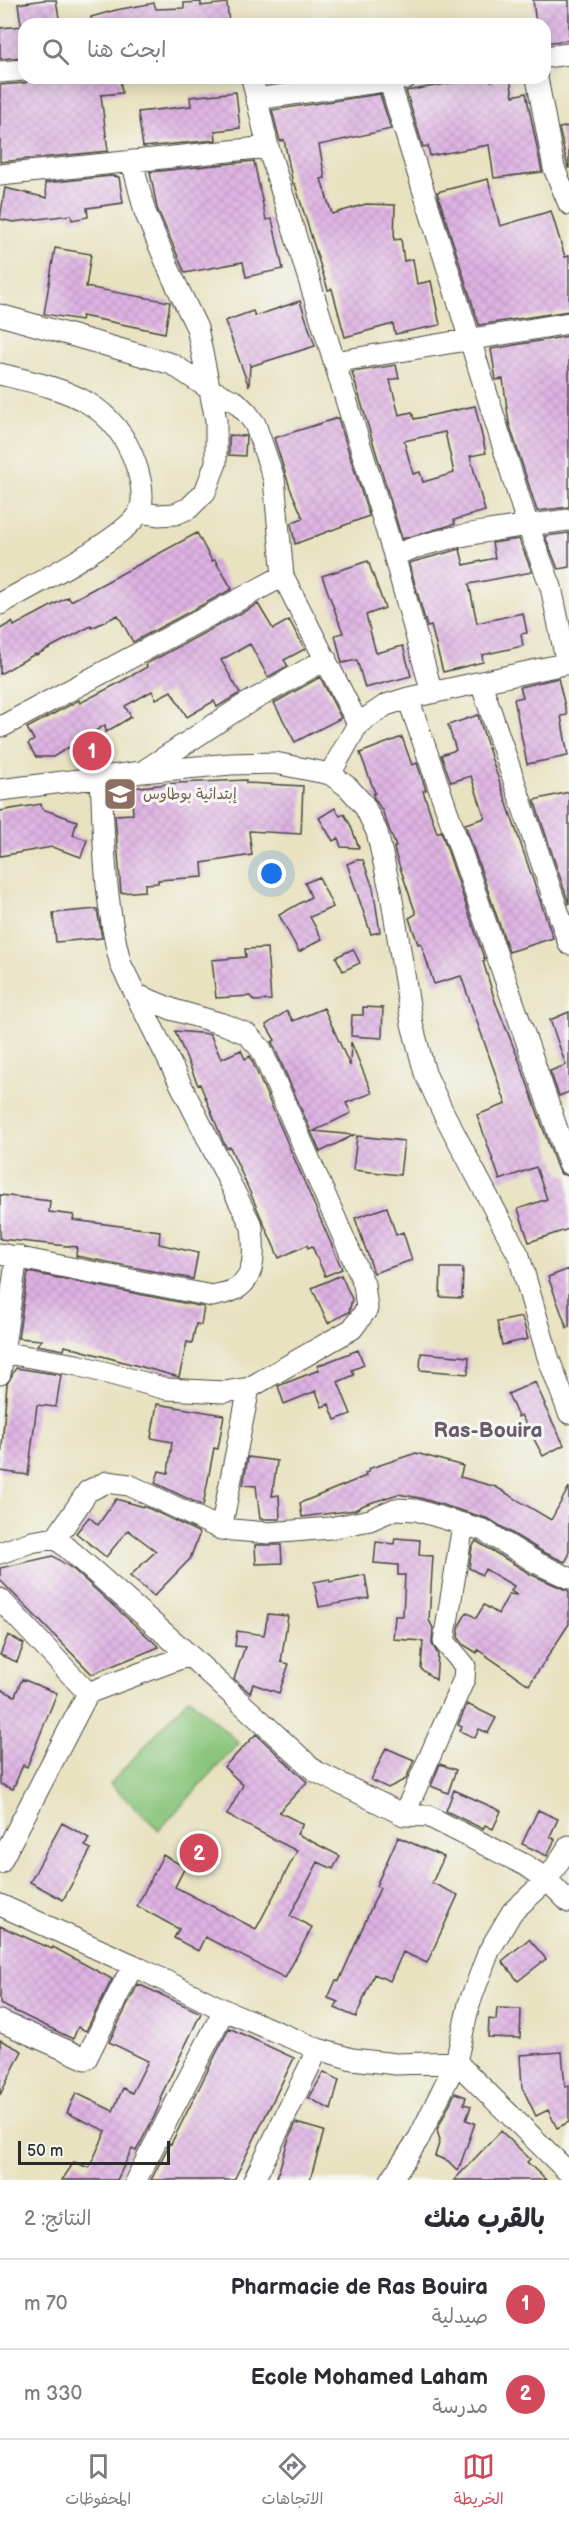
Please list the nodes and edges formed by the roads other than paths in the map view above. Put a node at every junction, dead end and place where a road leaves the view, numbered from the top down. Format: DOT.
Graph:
graph roads {
  1 [pos="569,54"];
  2 [pos="551,56"];
  3 [pos="18,70"];
  4 [pos="0,72"];
  5 [pos="318,84"];
  6 [pos="399,84"];
  7 [pos="538,84"];
  8 [pos="254,88"];
  9 [pos="268,147"];
  10 [pos="132,161"];
  11 [pos="0,175"];
  12 [pos="569,204"];
  13 [pos="0,315"];
  14 [pos="569,323"];
  15 [pos="469,339"];
  16 [pos="334,362"];
  17 [pos="0,374"];
  18 [pos="211,390"];
  19 [pos="139,512"];
  20 [pos="175,514"];
  21 [pos="569,520"];
  22 [pos="528,526"];
  23 [pos="394,555"];
  24 [pos="81,558"];
  25 [pos="283,576"];
  26 [pos="0,604"];
  27 [pos="326,659"];
  28 [pos="568,664"];
  29 [pos="481,683"];
  30 [pos="432,693"];
  31 [pos="408,698"];
  32 [pos="358,724"];
  33 [pos="3,726"];
  34 [pos="142,772"];
  35 [pos="330,774"];
  36 [pos="101,777"];
  37 [pos="0,790"];
  38 [pos="569,944"];
  39 [pos="137,995"];
  40 [pos="569,1164"];
  41 [pos="8,1255"];
  42 [pos="2,1352"];
  43 [pos="0,1374"];
  44 [pos="249,1388"];
  45 [pos="569,1413"];
  46 [pos="463,1524"];
  47 [pos="221,1529"];
  48 [pos="56,1538"];
  49 [pos="0,1553"];
  50 [pos="569,1578"];
  51 [pos="2,1608"];
  52 [pos="189,1655"];
  53 [pos="88,1693"];
  54 [pos="404,1815"];
  55 [pos="569,1846"];
  56 [pos="0,1863"];
  57 [pos="547,1880"];
  58 [pos="569,1902"];
  59 [pos="0,1905"];
  60 [pos="133,1965"];
  61 [pos="224,2010"];
  62 [pos="0,2021"];
  63 [pos="318,2049"];
  64 [pos="456,2062"];
  65 [pos="569,2173"];
  66 [pos="136,2180"];
  67 [pos="254,2180"];
  68 [pos="391,2180"];
  1 -- 2 [label="street"];
  3 -- 4 [label="street"];
  5 -- 8 [label="street"];
  6 -- 15 [label="street"];
  7 -- 12 [label="street"];
  8 -- 9 [label="street"];
  9 -- 10 [label="street"];
  9 -- 16 [label="street"];
  10 -- 11 [label="street"];
  10 -- 18 [label="street"];
  13 -- 18 [label="street"];
  14 -- 15 [label="street"];
  15 -- 16 [label="street"];
  15 -- 22 [label="street"];
  16 -- 23 [label="street"];
  17 -- 19 [label="street"];
  18 -- 20 [label="street"];
  18 -- 25 [label="street"];
  19 -- 20 [label="street"];
  19 -- 24 [label="street"];
  20 -- 24 [label="street"];
  21 -- 22 [label="street"];
  22 -- 23 [label="street"];
  22 -- 28 [label="street"];
  23 -- 30 [label="street"];
  24 -- 26 [label="street"];
  25 -- 27 [label="street"];
  25 -- 33 [label="street"];
  27 -- 32 [label="street"];
  27 -- 34 [label="street"];
  28 -- 29 [label="street"];
  29 -- 30 [label="street"];
  29 -- 38 [label="street"];
  30 -- 31 [label="street"];
  31 -- 32 [label="street"];
  31 -- 40 [label="street"];
  32 -- 35 [label="street"];
  34 -- 35 [label="street"];
  34 -- 36 [label="street"];
  35 -- 45 [label="street"];
  36 -- 37 [label="street"];
  36 -- 39 [label="street"];
  39 -- 41 [label="street"];
  39 -- 44 [label="street"];
  41 -- 42 [label="street"];
  42 -- 43 [label="street"];
  42 -- 44 [label="street"];
  44 -- 47 [label="street"];
  46 -- 47 [label="street"];
  46 -- 50 [label="street"];
  46 -- 54 [label="street"];
  47 -- 48 [label="street"];
  48 -- 49 [label="street"];
  48 -- 52 [label="street"];
  51 -- 53 [label="street"];
  52 -- 53 [label="street"];
  52 -- 54 [label="street"];
  53 -- 56 [label="street"];
  54 -- 57 [label="street"];
  55 -- 57 [label="street"];
  57 -- 58 [label="street"];
  57 -- 64 [label="street"];
  59 -- 60 [label="street"];
  60 -- 61 [label="street"];
  60 -- 62 [label="street"];
  61 -- 63 [label="street"];
  61 -- 66 [label="street"];
  63 -- 64 [label="street"];
  63 -- 67 [label="street"];
  64 -- 65 [label="street"];
  64 -- 68 [label="street"];
}
